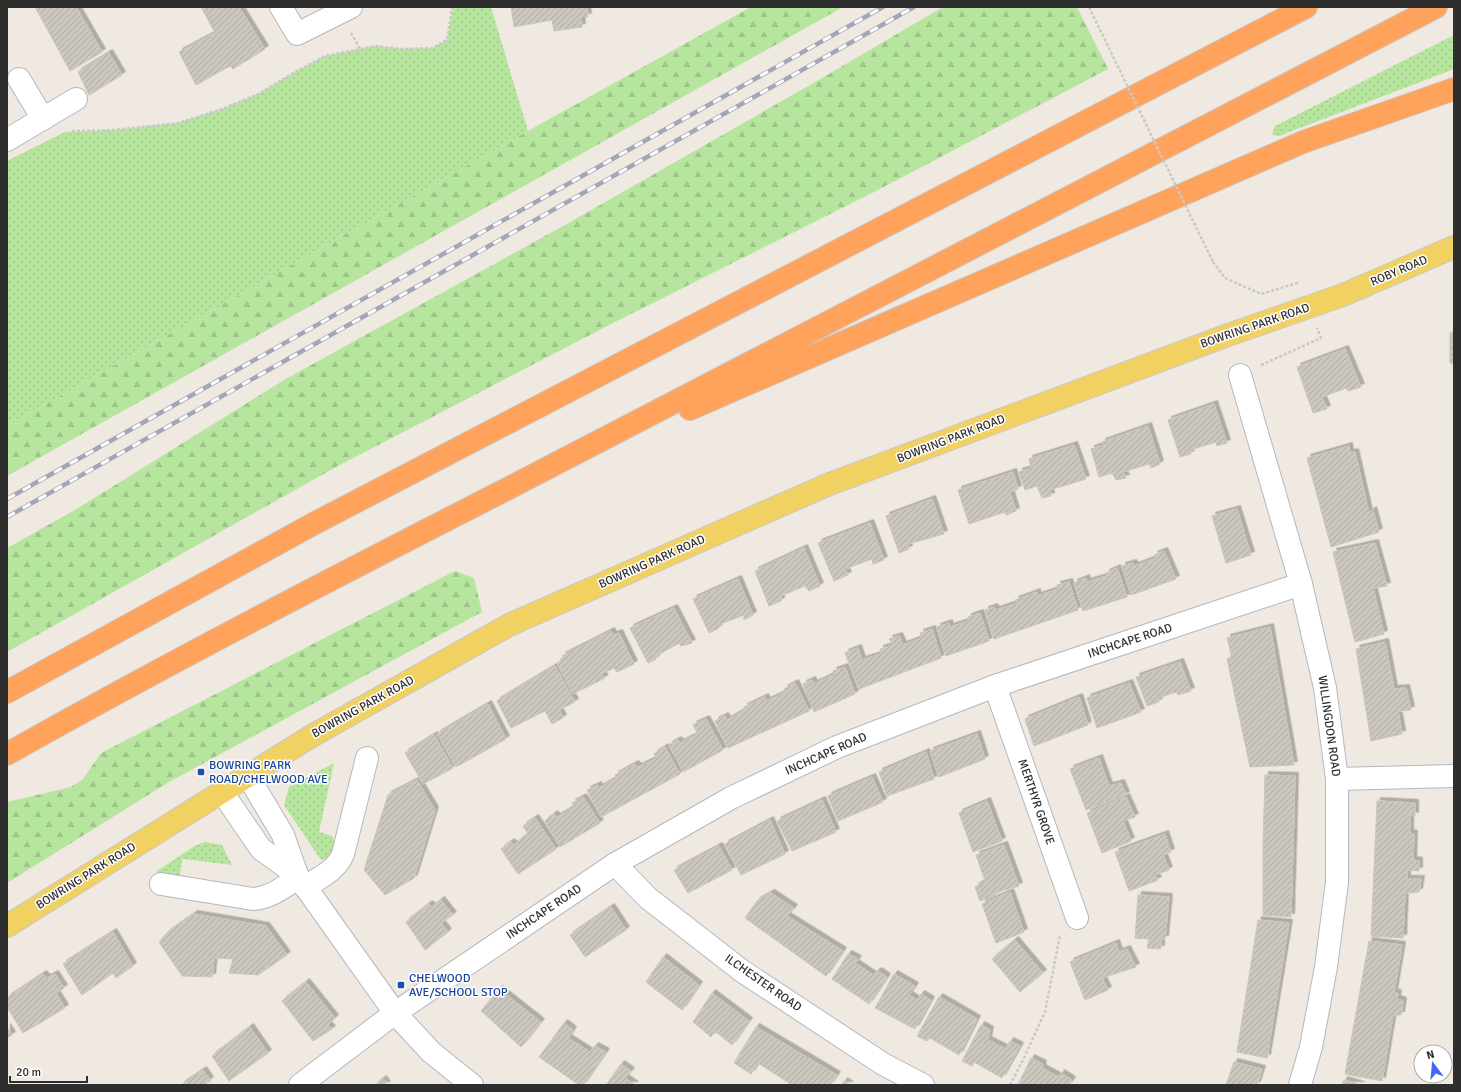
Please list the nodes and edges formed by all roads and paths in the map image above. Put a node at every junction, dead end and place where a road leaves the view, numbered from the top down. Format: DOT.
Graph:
graph roads {
  1 [pos="281,7"];
  2 [pos="351,7"];
  3 [pos="452,7"];
  4 [pos="1090,7"];
  5 [pos="1306,7"];
  6 [pos="1436,7"];
  7 [pos="19,78"];
  8 [pos="1454,89"];
  9 [pos="76,99"];
  10 [pos="43,118"];
  11 [pos="66,131"];
  12 [pos="7,140"];
  13 [pos="1454,246"];
  14 [pos="1213,262"];
  15 [pos="1343,294"];
  16 [pos="1240,375"];
  17 [pos="505,490"];
  18 [pos="1301,584"];
  19 [pos="995,686"];
  20 [pos="7,692"];
  21 [pos="7,754"];
  22 [pos="366,758"];
  23 [pos="248,776"];
  24 [pos="1454,776"];
  25 [pos="1337,778"];
  26 [pos="222,792"];
  27 [pos="615,864"];
  28 [pos="300,880"];
  29 [pos="161,884"];
  30 [pos="1077,918"];
  31 [pos="7,926"];
  32 [pos="395,1013"];
  33 [pos="300,1085"];
  34 [pos="472,1085"];
  35 [pos="923,1085"];
  36 [pos="1010,1085"];
  37 [pos="1300,1085"];
  1 -- 2 [label="street"];
  3 -- 11 [label="path"];
  4 -- 14 [label="path, bridge"];
  5 -- 20 [label="highway"];
  6 -- 17 [label="highway"];
  7 -- 10 [label="street"];
  8 -- 17 [label="highway"];
  9 -- 10 [label="street"];
  10 -- 12 [label="street"];
  13 -- 15 [label="main road, ROBY ROAD"];
  15 -- 23 [label="main road, BOWRING PARK ROAD"];
  16 -- 18 [label="street, WILLINGDON ROAD"];
  17 -- 21 [label="highway"];
  18 -- 19 [label="street, INCHCAPE ROAD"];
  18 -- 25 [label="street, WILLINGDON ROAD"];
  19 -- 27 [label="street, INCHCAPE ROAD"];
  19 -- 30 [label="street, MERTHYR GROVE"];
  22 -- 28 [label="street"];
  23 -- 26 [label="main road, BOWRING PARK ROAD"];
  23 -- 28 [label="street"];
  24 -- 25 [label="street"];
  25 -- 37 [label="street, WILLINGDON ROAD"];
  26 -- 28 [label="street"];
  26 -- 31 [label="main road, BOWRING PARK ROAD"];
  27 -- 32 [label="street, INCHCAPE ROAD"];
  27 -- 35 [label="street, ILCHESTER ROAD"];
  28 -- 29 [label="street"];
  28 -- 32 [label="street"];
  30 -- 36 [label="path"];
  32 -- 33 [label="street, INCHCAPE ROAD"];
  32 -- 34 [label="street"];
}
